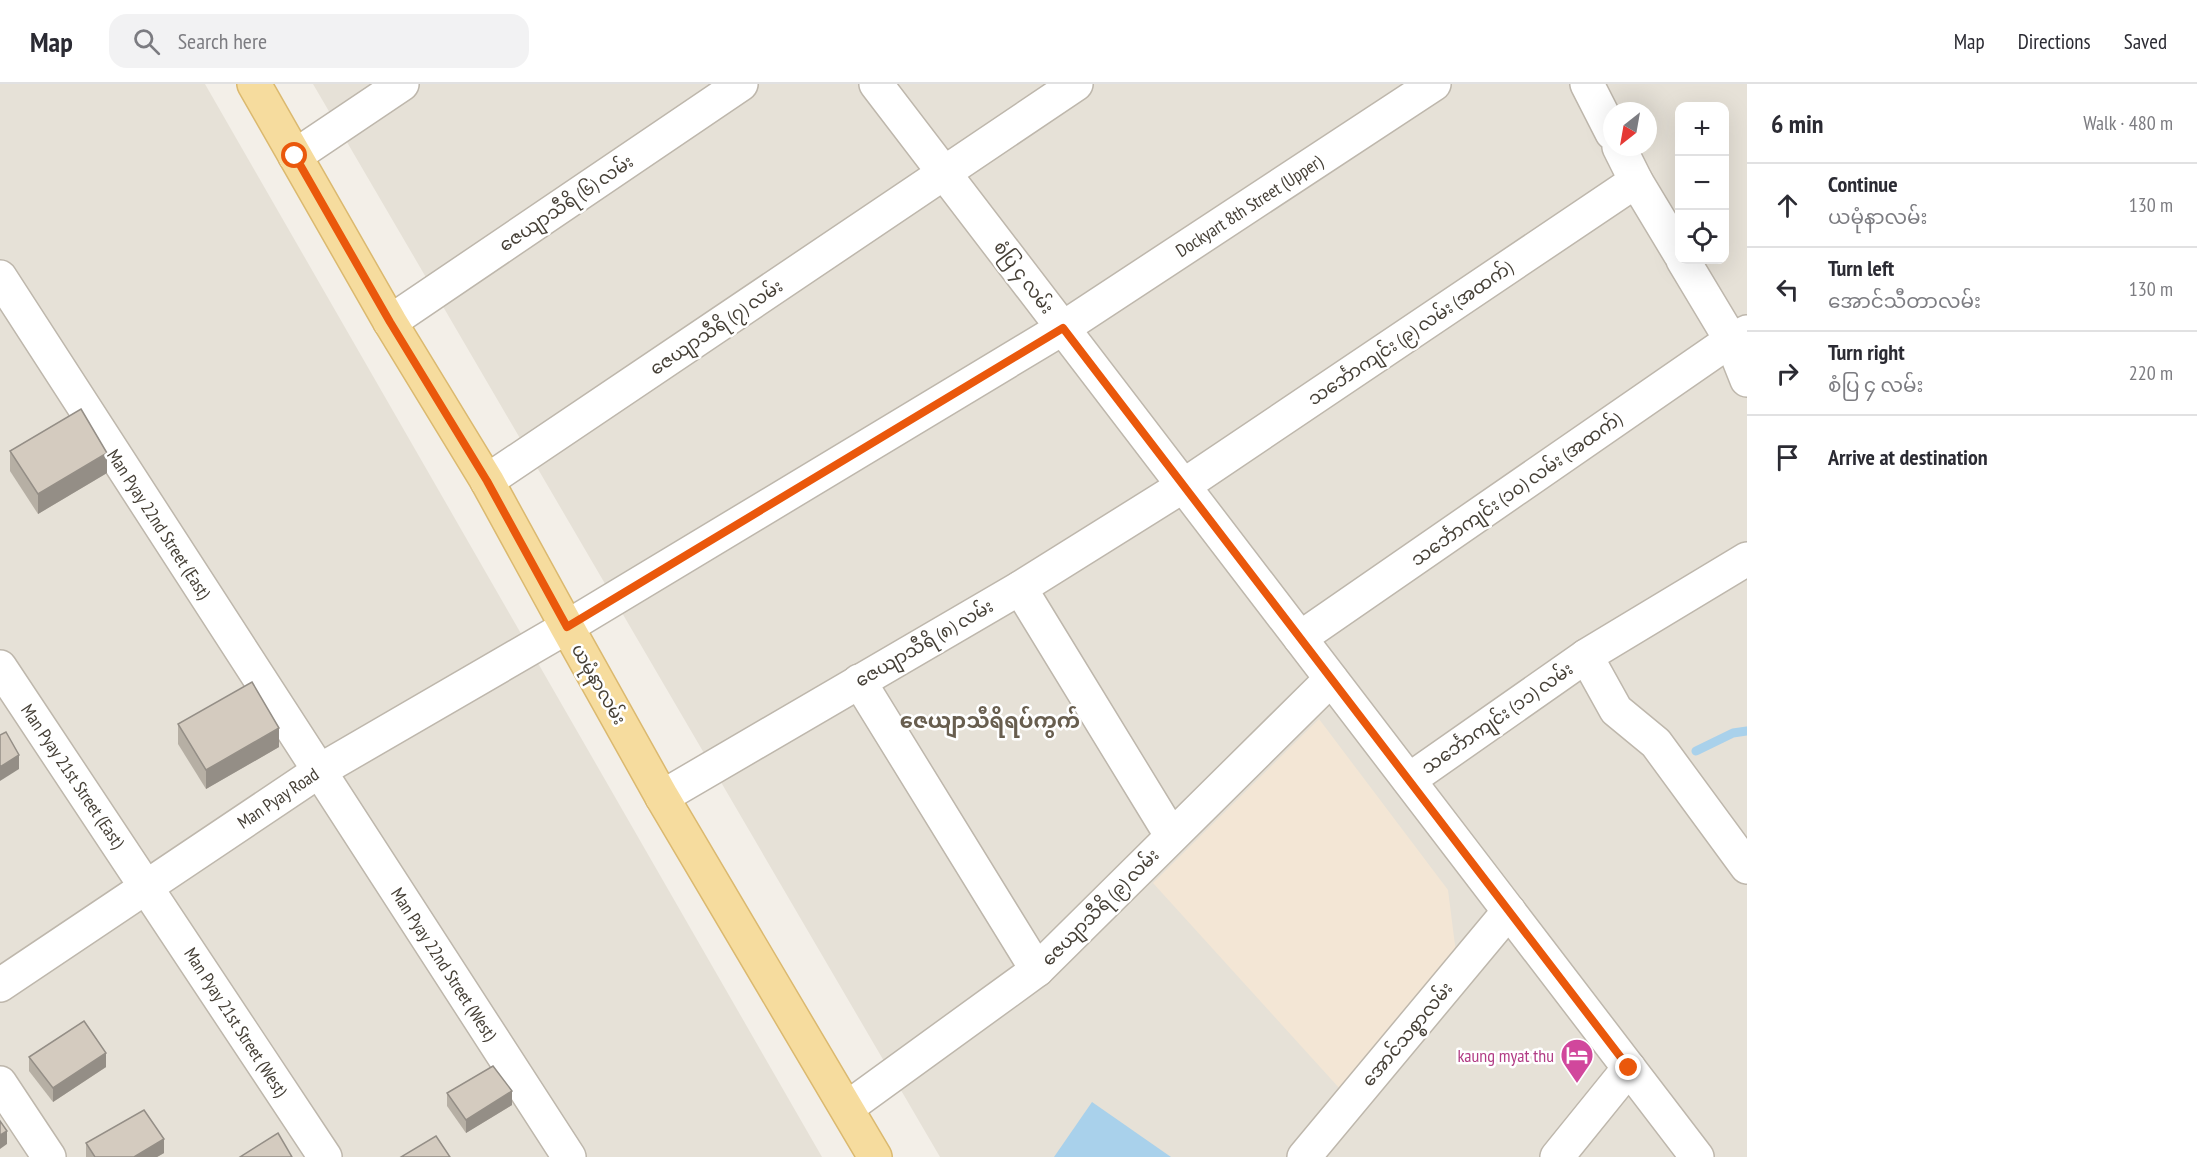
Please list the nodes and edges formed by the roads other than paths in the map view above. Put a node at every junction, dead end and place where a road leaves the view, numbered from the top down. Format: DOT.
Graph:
graph roads {
  1 [pos="254,84"];
  2 [pos="402,84"];
  3 [pos="741,84"];
  4 [pos="876,84"];
  5 [pos="1076,84"];
  6 [pos="1434,84"];
  7 [pos="1587,84"];
  8 [pos="1603,115"];
  9 [pos="295,156"];
  10 [pos="1624,156"];
  11 [pos="944,173"];
  12 [pos="1636,181"];
  13 [pos="1675,246"];
  14 [pos="1686,264"];
  15 [pos="0,277"];
  16 [pos="390,322"];
  17 [pos="1063,328"];
  18 [pos="1739,336"];
  19 [pos="1747,380"];
  20 [pos="487,481"];
  21 [pos="1183,486"];
  22 [pos="1747,559"];
  23 [pos="1020,588"];
  24 [pos="567,627"];
  25 [pos="1300,638"];
  26 [pos="1586,656"];
  27 [pos="0,667"];
  28 [pos="1331,679"];
  29 [pos="860,681"];
  30 [pos="319,771"];
  31 [pos="1409,780"];
  32 [pos="662,796"];
  33 [pos="1171,835"];
  34 [pos="1747,867"];
  35 [pos="147,886"];
  36 [pos="1509,911"];
  37 [pos="1037,970"];
  38 [pos="0,985"];
  39 [pos="1629,1068"];
  40 [pos="0,1083"];
  41 [pos="847,1108"];
  42 [pos="49,1157"];
  43 [pos="326,1157"];
  44 [pos="568,1157"];
  45 [pos="875,1157"];
  46 [pos="1304,1157"];
  47 [pos="1557,1157"];
  48 [pos="1697,1157"];
  1 -- 9 [label="main road, ယမုံနာလမ်း"];
  2 -- 9 [label="street"];
  3 -- 16 [label="street, ဇေယျာသီရိ (၆) လမ်း"];
  4 -- 11 [label="street, စံပြ ၄ လမ်း"];
  5 -- 11 [label="street, ဇေယျာသီရိ (၇) လမ်း"];
  6 -- 17 [label="street, Dockyart 8th Street (Upper)"];
  7 -- 8 [label="street"];
  9 -- 16 [label="main road, ယမုံနာလမ်း"];
  10 -- 12 [label="street"];
  11 -- 17 [label="street, စံပြ ၄ လမ်း"];
  11 -- 20 [label="street, ဇေယျာသီရိ (၇) လမ်း"];
  12 -- 13 [label="street"];
  12 -- 21 [label="street, သင်္ဘောကျင်း (၉) လမ်း (အထက်)"];
  14 -- 18 [label="street"];
  15 -- 30 [label="street, Man Pyay 22nd Street (East)"];
  16 -- 20 [label="main road, ယမုံနာလမ်း"];
  17 -- 21 [label="street, စံပြ ၄ လမ်း"];
  17 -- 24 [label="street, Dockyart 8th Street (Upper)"];
  18 -- 19 [label="street"];
  18 -- 25 [label="street, သင်္ဘောကျင်း (၁၀) လမ်း (အထက်)"];
  20 -- 24 [label="main road, ယမုံနာလမ်း"];
  21 -- 23 [label="street, ဇေယျာသီရိ (၈) လမ်း"];
  21 -- 25 [label="street, စံပြ ၄ လမ်း"];
  22 -- 26 [label="street, သင်္ဘောကျင်း (၁၁) လမ်း"];
  23 -- 29 [label="street, ဇေယျာသီရိ (၈) လမ်း"];
  23 -- 33 [label="street"];
  24 -- 30 [label="street, Man Pyay Road"];
  24 -- 32 [label="main road, ယမုံနာလမ်း"];
  25 -- 28 [label="street, စံပြ ၄ လမ်း"];
  26 -- 31 [label="street, သင်္ဘောကျင်း (၁၁) လမ်း"];
  26 -- 34 [label="street, သင်္ဘောကျင်း (၁၁) လမ်း"];
  27 -- 35 [label="street, Man Pyay 21st Street (East)"];
  28 -- 31 [label="street, စံပြ ၄ လမ်း"];
  28 -- 33 [label="street, ဇေယျာသီရိ (၉) လမ်း"];
  29 -- 32 [label="street, ဇေယျာသီရိ (၈) လမ်း"];
  29 -- 37 [label="street"];
  30 -- 35 [label="street, Man Pyay Road"];
  30 -- 44 [label="street, Man Pyay 22nd Street (West)"];
  31 -- 36 [label="street, စံပြ ၄ လမ်း"];
  32 -- 41 [label="main road, ယမုံနာလမ်း"];
  33 -- 37 [label="street, ဇေယျာသီရိ (၉) လမ်း"];
  35 -- 38 [label="street, Man Pyay Road"];
  35 -- 43 [label="street, Man Pyay 21st Street (West)"];
  36 -- 39 [label="street, စံပြ ၄ လမ်း"];
  36 -- 46 [label="street, အောင်သစ္စာလမ်း"];
  37 -- 41 [label="street, ဇေယျာသီရိ (၉) လမ်း"];
  39 -- 47 [label="street"];
  39 -- 48 [label="street, စံပြ ၄ လမ်း"];
  40 -- 42 [label="street"];
  41 -- 45 [label="main road, ယမုံနာလမ်း"];
}
